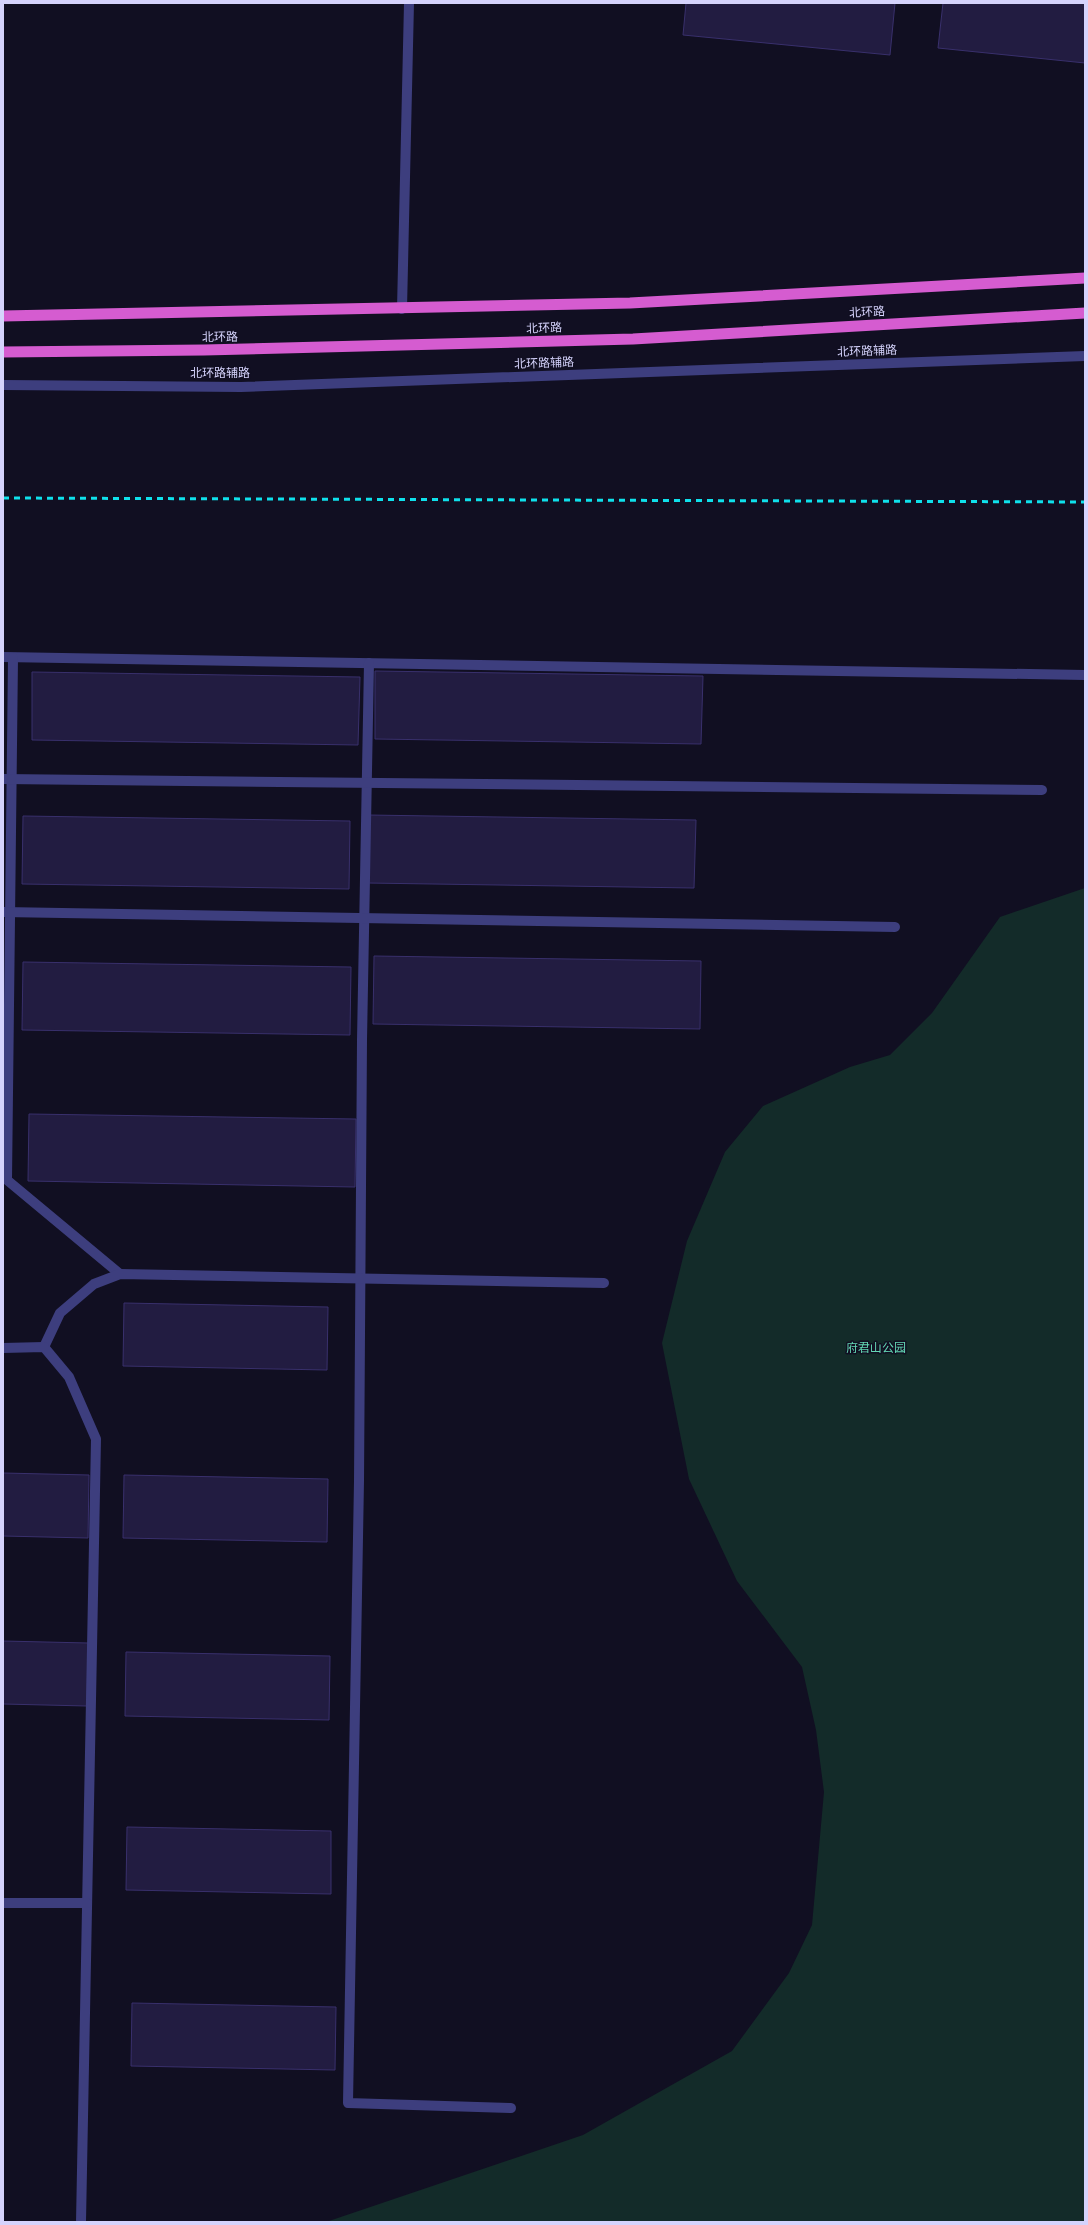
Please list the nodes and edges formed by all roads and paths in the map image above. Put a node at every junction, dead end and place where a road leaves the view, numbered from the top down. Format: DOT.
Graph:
graph roads {
  1 [pos="409,3"];
  2 [pos="1085,278"];
  3 [pos="402,308"];
  4 [pos="1085,312"];
  5 [pos="3,316"];
  6 [pos="3,352"];
  7 [pos="1085,356"];
  8 [pos="3,385"];
  9 [pos="8,657"];
  10 [pos="370,663"];
  11 [pos="1085,675"];
  12 [pos="7,779"];
  13 [pos="367,783"];
  14 [pos="1042,790"];
  15 [pos="6,912"];
  16 [pos="364,918"];
  17 [pos="895,927"];
  18 [pos="120,1274"];
  19 [pos="361,1278"];
  20 [pos="604,1283"];
  21 [pos="44,1347"];
  22 [pos="3,1348"];
  23 [pos="3,1902"];
  24 [pos="87,1903"];
  25 [pos="511,2108"];
  26 [pos="81,2222"];
  1 -- 3 [label="street"];
  2 -- 3 [label="highway, 北环路"];
  3 -- 5 [label="highway, 北环路"];
  4 -- 6 [label="highway, 北环路"];
  7 -- 8 [label="street, 北环路辅路"];
  9 -- 10 [label="street"];
  9 -- 12 [label="street"];
  10 -- 11 [label="street"];
  10 -- 13 [label="street"];
  12 -- 13 [label="street"];
  12 -- 15 [label="street"];
  13 -- 14 [label="street"];
  13 -- 16 [label="street"];
  15 -- 16 [label="street"];
  15 -- 18 [label="street"];
  16 -- 17 [label="street"];
  16 -- 19 [label="street"];
  18 -- 19 [label="street"];
  18 -- 21 [label="street"];
  19 -- 20 [label="street"];
  19 -- 25 [label="street"];
  21 -- 22 [label="street"];
  21 -- 24 [label="street"];
  23 -- 24 [label="street"];
  24 -- 26 [label="street"];
}
